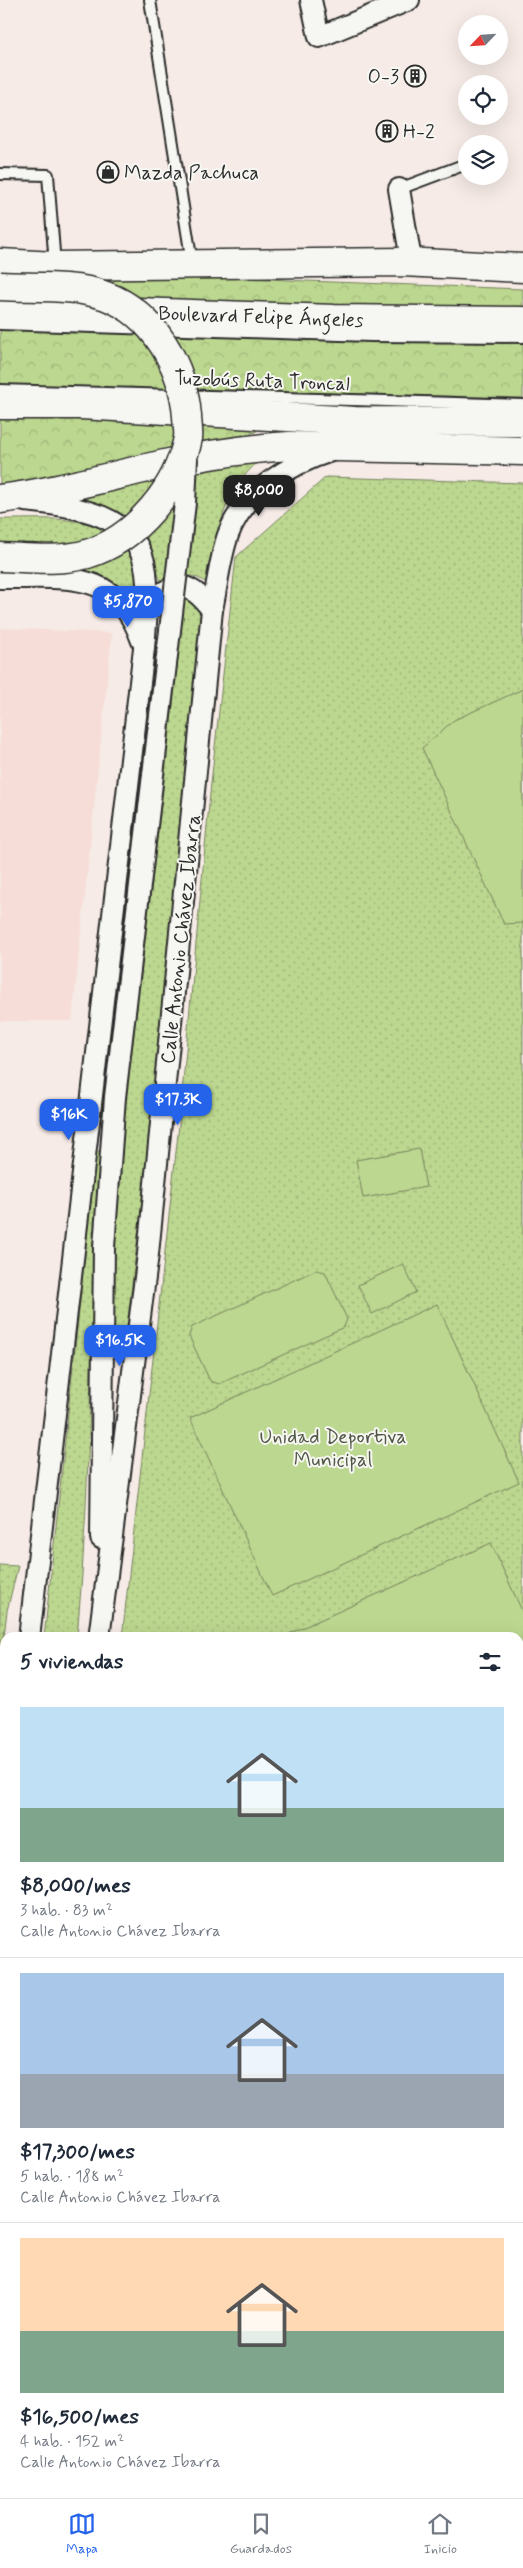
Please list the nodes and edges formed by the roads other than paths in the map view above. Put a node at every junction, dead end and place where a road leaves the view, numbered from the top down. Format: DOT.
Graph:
graph roads {
  1 [pos="150,0"];
  2 [pos="311,0"];
  3 [pos="409,0"];
  4 [pos="458,167"];
  5 [pos="0,174"];
  6 [pos="399,189"];
  7 [pos="403,262"];
  8 [pos="0,263"];
  9 [pos="192,264"];
  10 [pos="55,266"];
  11 [pos="523,268"];
  12 [pos="0,286"];
  13 [pos="0,307"];
  14 [pos="523,321"];
  15 [pos="0,324"];
  16 [pos="523,337"];
  17 [pos="0,390"];
  18 [pos="0,405"];
  19 [pos="523,405"];
  20 [pos="476,422"];
  21 [pos="523,422"];
  22 [pos="188,437"];
  23 [pos="523,438"];
  24 [pos="340,449"];
  25 [pos="523,451"];
  26 [pos="0,498"];
  27 [pos="0,557"];
  28 [pos="0,578"];
  29 [pos="146,609"];
  30 [pos="212,610"];
  31 [pos="144,648"];
  32 [pos="30,1632"];
  33 [pos="100,1632"];
  34 [pos="101,1632"];
  1 -- 9 [label="lane"];
  2 -- 3 [label="street"];
  4 -- 6 [label="lane"];
  5 -- 10 [label="lane"];
  6 -- 7 [label="street"];
  7 -- 9 [label="main road"];
  7 -- 11 [label="main road"];
  8 -- 10 [label="main road"];
  9 -- 10 [label="main road"];
  12 -- 22 [label="main road, bridge"];
  13 -- 14 [label="main road, Boulevard Felipe Ángeles"];
  15 -- 16 [label="lane"];
  17 -- 19 [label="lane, Tuzobús Ruta Troncal"];
  18 -- 20 [label="main road"];
  20 -- 21 [label="main road"];
  20 -- 23 [label="main road"];
  22 -- 27 [label="main road, bridge"];
  22 -- 33 [label="street, bridge"];
  24 -- 25 [label="main road"];
  24 -- 26 [label="main road"];
  24 -- 30 [label="street, Calle Antonio Chávez Ibarra"];
  26 -- 29 [label="street"];
  28 -- 31 [label="street"];
  29 -- 30 [label="street"];
  29 -- 31 [label="street"];
  30 -- 34 [label="street, Calle Antonio Chávez Ibarra"];
  31 -- 32 [label="street"];
}
